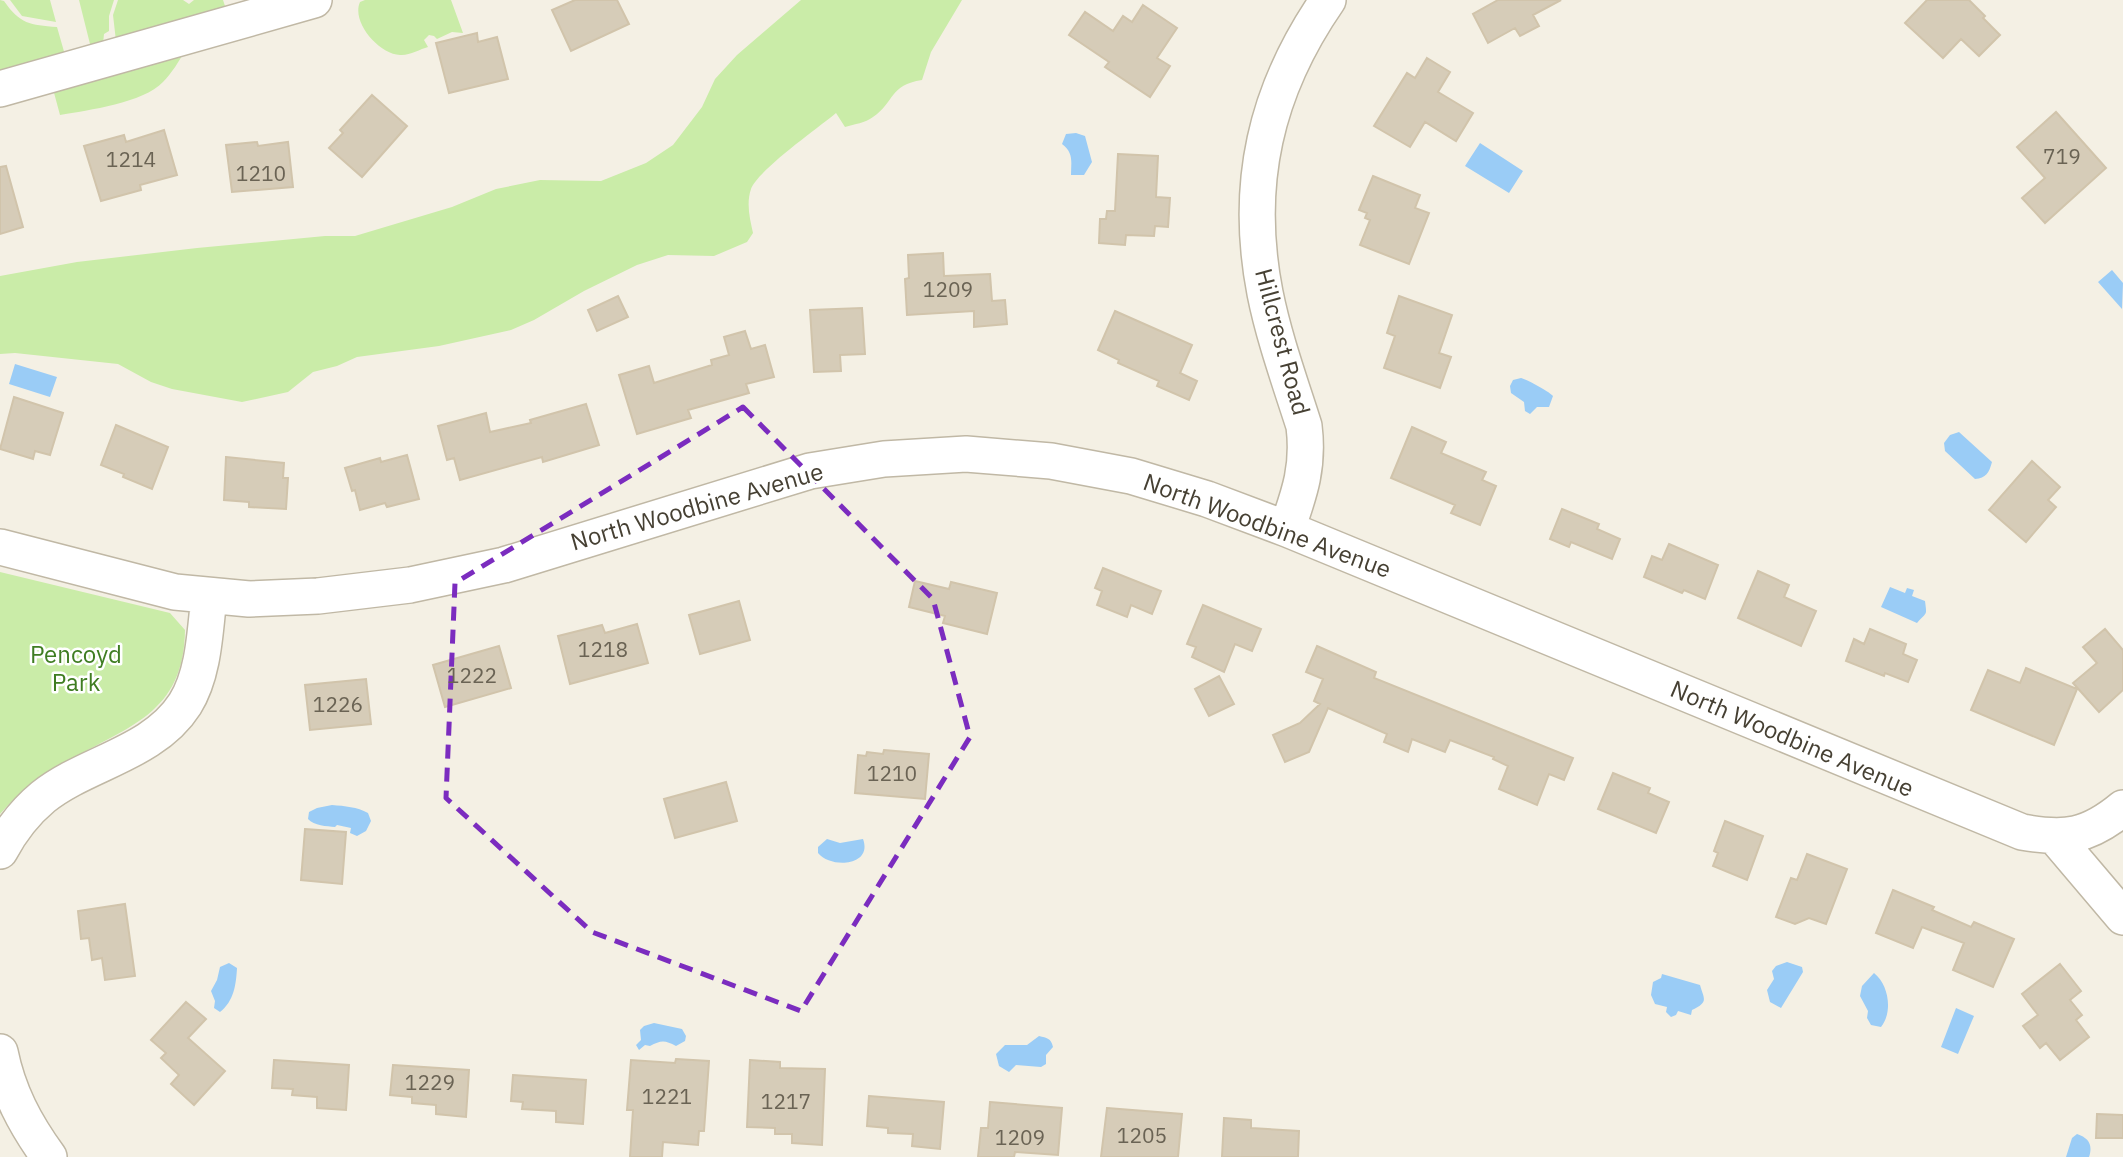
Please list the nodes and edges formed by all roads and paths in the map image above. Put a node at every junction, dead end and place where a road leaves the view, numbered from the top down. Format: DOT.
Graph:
graph roads {
  1 [pos="314,0"];
  2 [pos="1328,0"];
  3 [pos="0,89"];
  4 [pos="1287,529"];
  5 [pos="0,547"];
  6 [pos="209,596"];
  7 [pos="2123,808"];
  8 [pos="2056,838"];
  9 [pos="0,851"];
  10 [pos="2123,917"];
  11 [pos="0,1052"];
  12 [pos="49,1157"];
  1 -- 3 [label="street"];
  2 -- 4 [label="street, Hillcrest Road"];
  4 -- 6 [label="street, North Woodbine Avenue"];
  4 -- 8 [label="street, North Woodbine Avenue"];
  5 -- 6 [label="street, North Woodbine Avenue"];
  6 -- 9 [label="street"];
  7 -- 8 [label="street, North Woodbine Avenue"];
  8 -- 10 [label="street"];
  11 -- 12 [label="street"];
}
